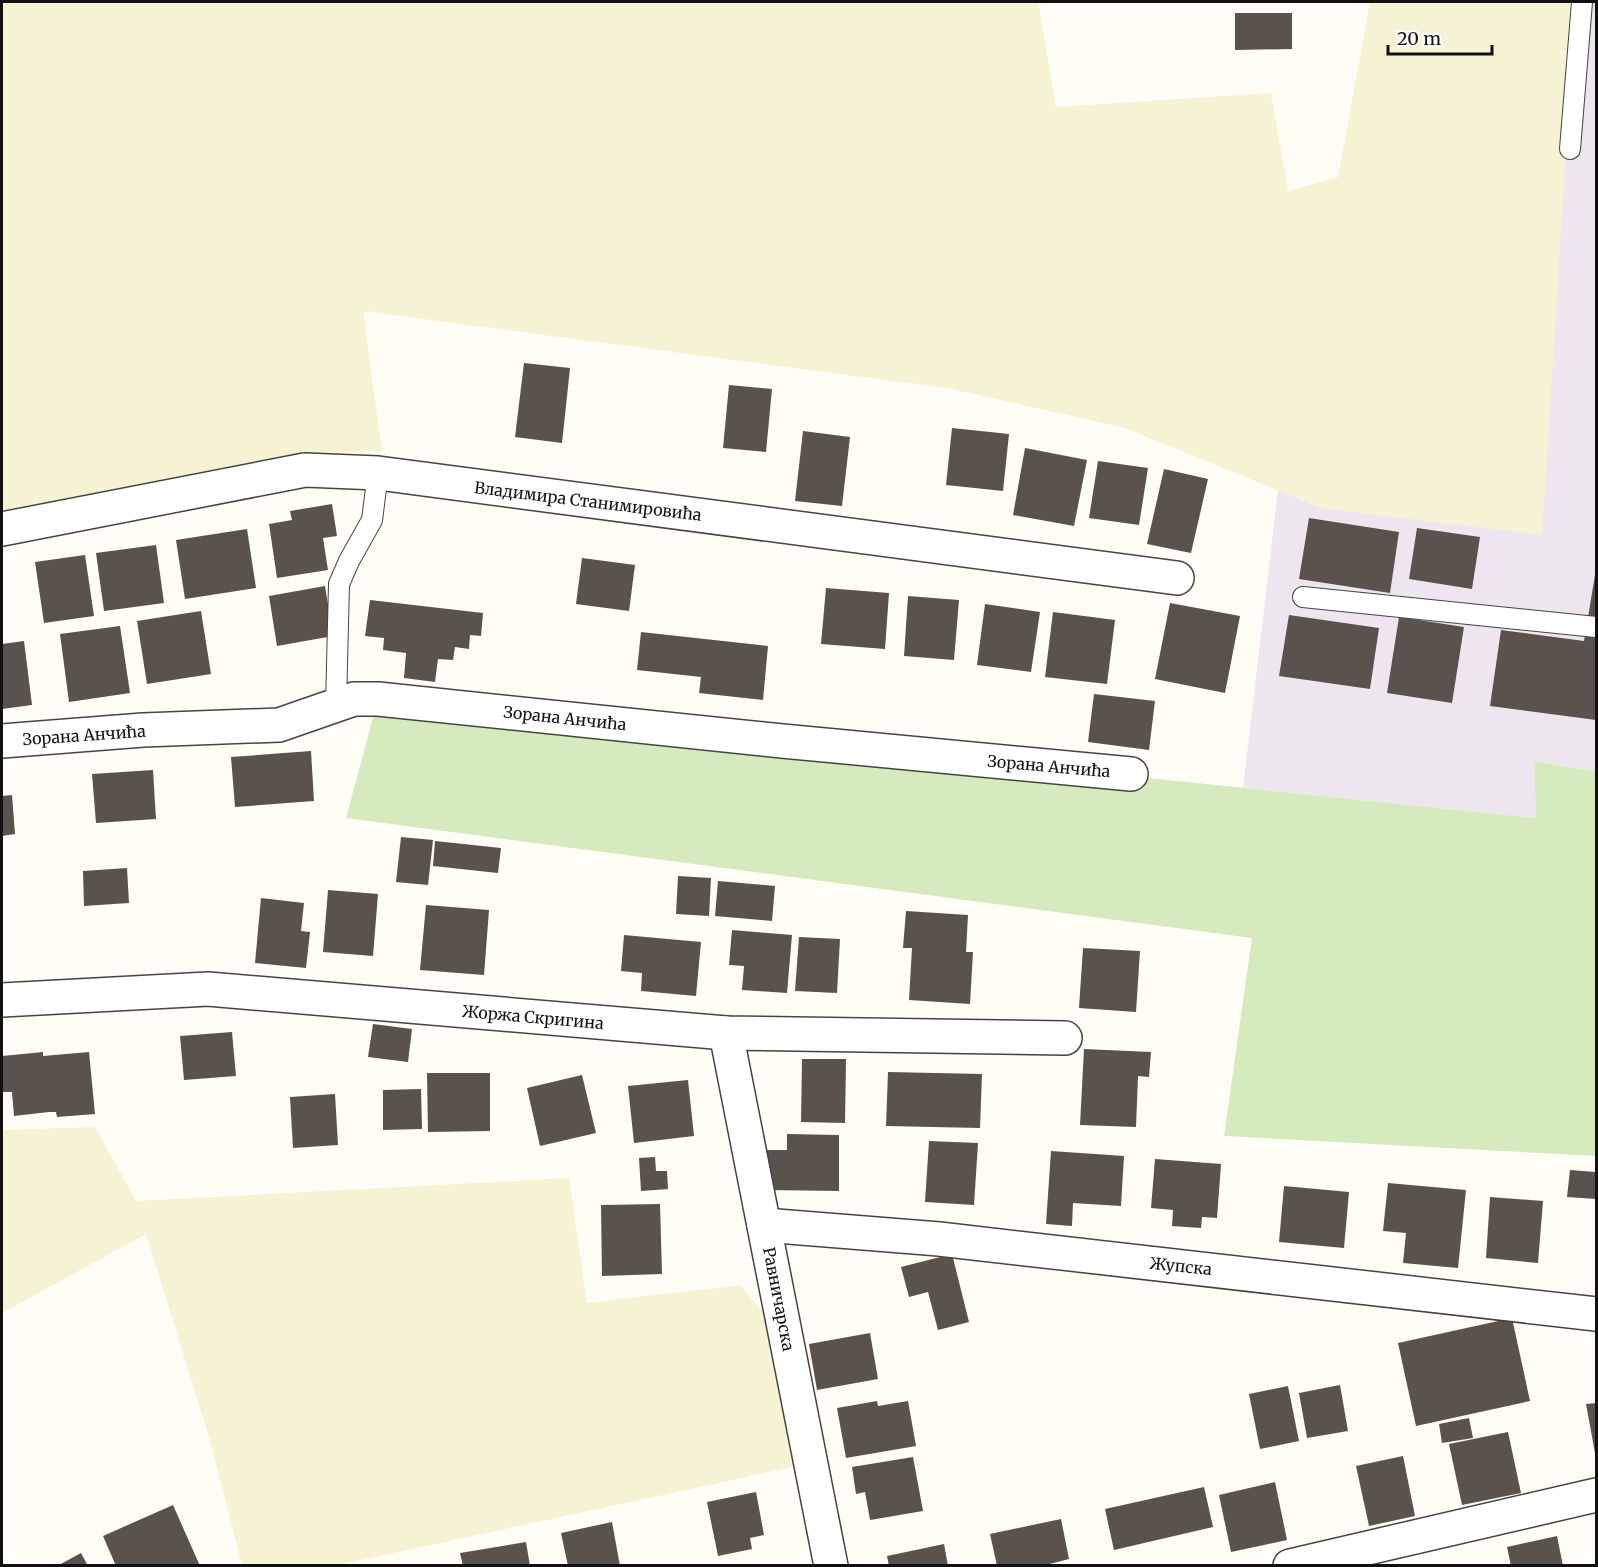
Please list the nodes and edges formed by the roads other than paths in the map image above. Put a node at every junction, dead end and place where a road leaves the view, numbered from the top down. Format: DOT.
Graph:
graph roads {
  1 [pos="1582,2"];
  2 [pos="1570,149"];
  3 [pos="378,473"];
  4 [pos="2,530"];
  5 [pos="1177,578"];
  6 [pos="1303,597"];
  7 [pos="1596,627"];
  8 [pos="336,705"];
  9 [pos="2,741"];
  10 [pos="1131,774"];
  11 [pos="2,1000"];
  12 [pos="726,1033"];
  13 [pos="1065,1038"];
  14 [pos="764,1225"];
  15 [pos="1596,1314"];
  16 [pos="1596,1496"];
  17 [pos="831,1566"];
  18 [pos="1290,1566"];
  1 -- 2 [label="lane"];
  3 -- 4 [label="street, Владимира Станимировића"];
  3 -- 5 [label="street, Владимира Станимировића"];
  3 -- 8 [label="lane"];
  6 -- 7 [label="lane"];
  8 -- 9 [label="street, Зорана Анчића"];
  8 -- 10 [label="street, Зорана Анчића"];
  11 -- 12 [label="street, Жоржа Скригина"];
  12 -- 13 [label="street, Жоржа Скригина"];
  12 -- 14 [label="street, Равничарска"];
  14 -- 15 [label="street, Жупска"];
  14 -- 17 [label="street, Равничарска"];
  16 -- 18 [label="street"];
}
